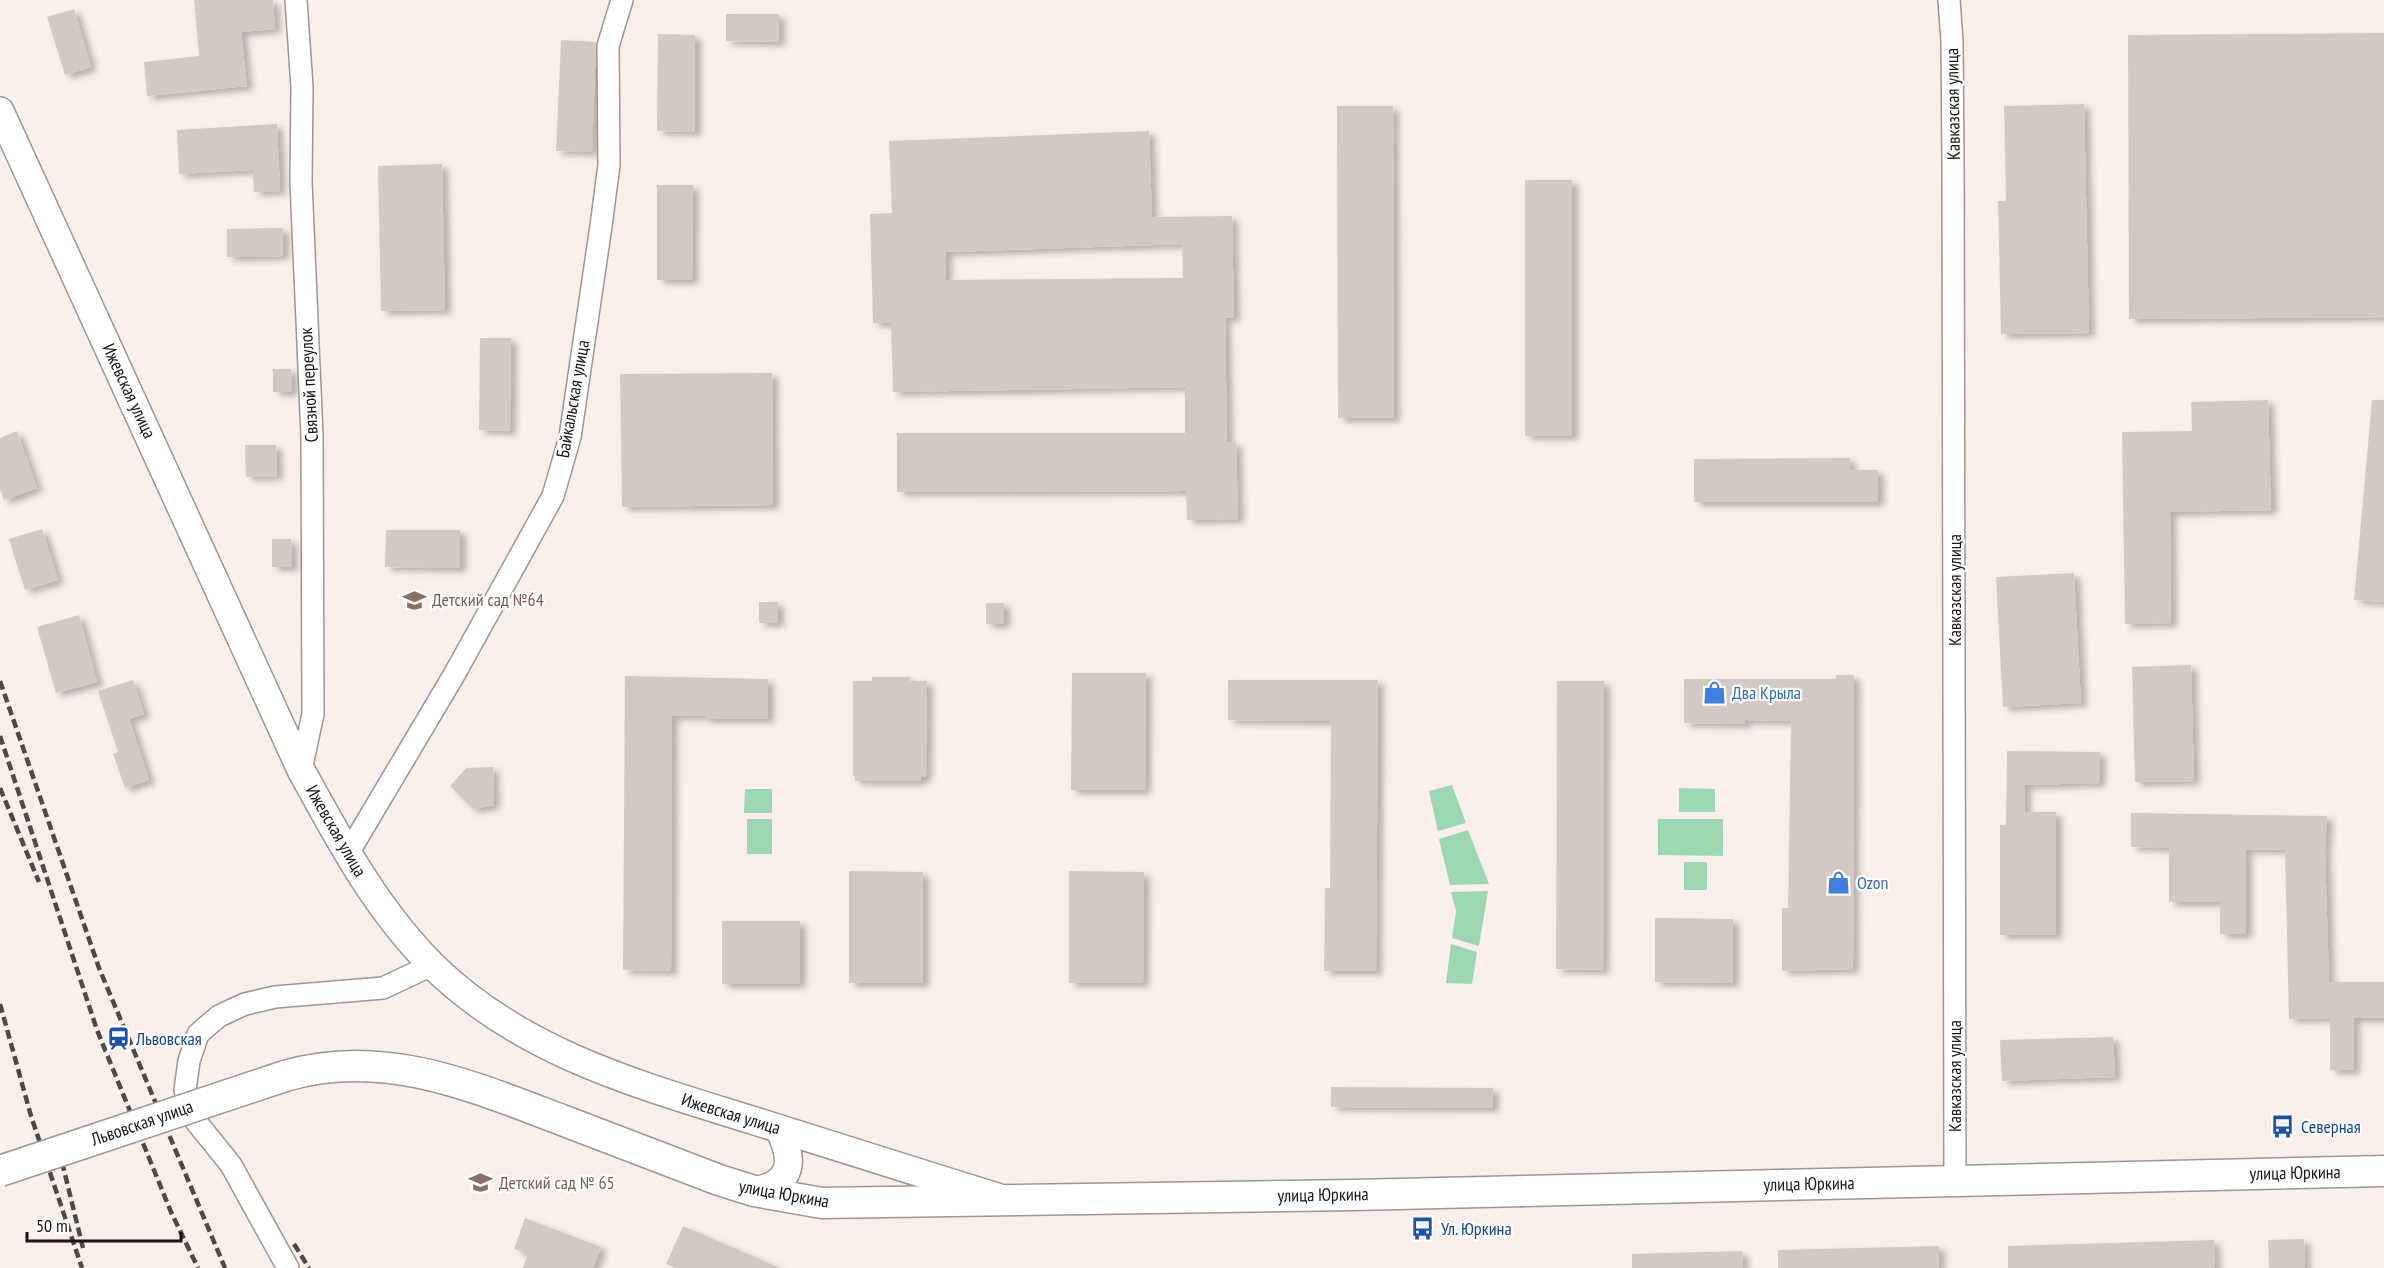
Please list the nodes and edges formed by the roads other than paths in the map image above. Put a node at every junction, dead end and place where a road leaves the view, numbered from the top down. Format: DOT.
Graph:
graph roads {
  1 [pos="296,0"];
  2 [pos="621,0"];
  3 [pos="1949,0"];
  4 [pos="0,111"];
  5 [pos="301,770"];
  6 [pos="347,855"];
  7 [pos="432,965"];
  8 [pos="285,1076"];
  9 [pos="779,1129"];
  10 [pos="0,1171"];
  11 [pos="2384,1171"];
  12 [pos="1955,1180"];
  13 [pos="753,1191"];
  14 [pos="1009,1201"];
  15 [pos="288,1268"];
  1 -- 5 [label="street, Связной переулок"];
  2 -- 6 [label="street, Байкальская улица"];
  3 -- 12 [label="street, Кавказская улица"];
  4 -- 5 [label="street, Ижевская улица"];
  5 -- 6 [label="street, Ижевская улица"];
  6 -- 7 [label="street, Ижевская улица"];
  7 -- 9 [label="street, Ижевская улица"];
  7 -- 15 [label="street"];
  8 -- 10 [label="main road, Львовская улица, bridge"];
  8 -- 13 [label="main road, улица Юркина"];
  9 -- 13 [label="street"];
  9 -- 14 [label="street, Ижевская улица"];
  11 -- 12 [label="main road, улица Юркина"];
  12 -- 14 [label="main road, улица Юркина"];
  13 -- 14 [label="main road, улица Юркина"];
}
